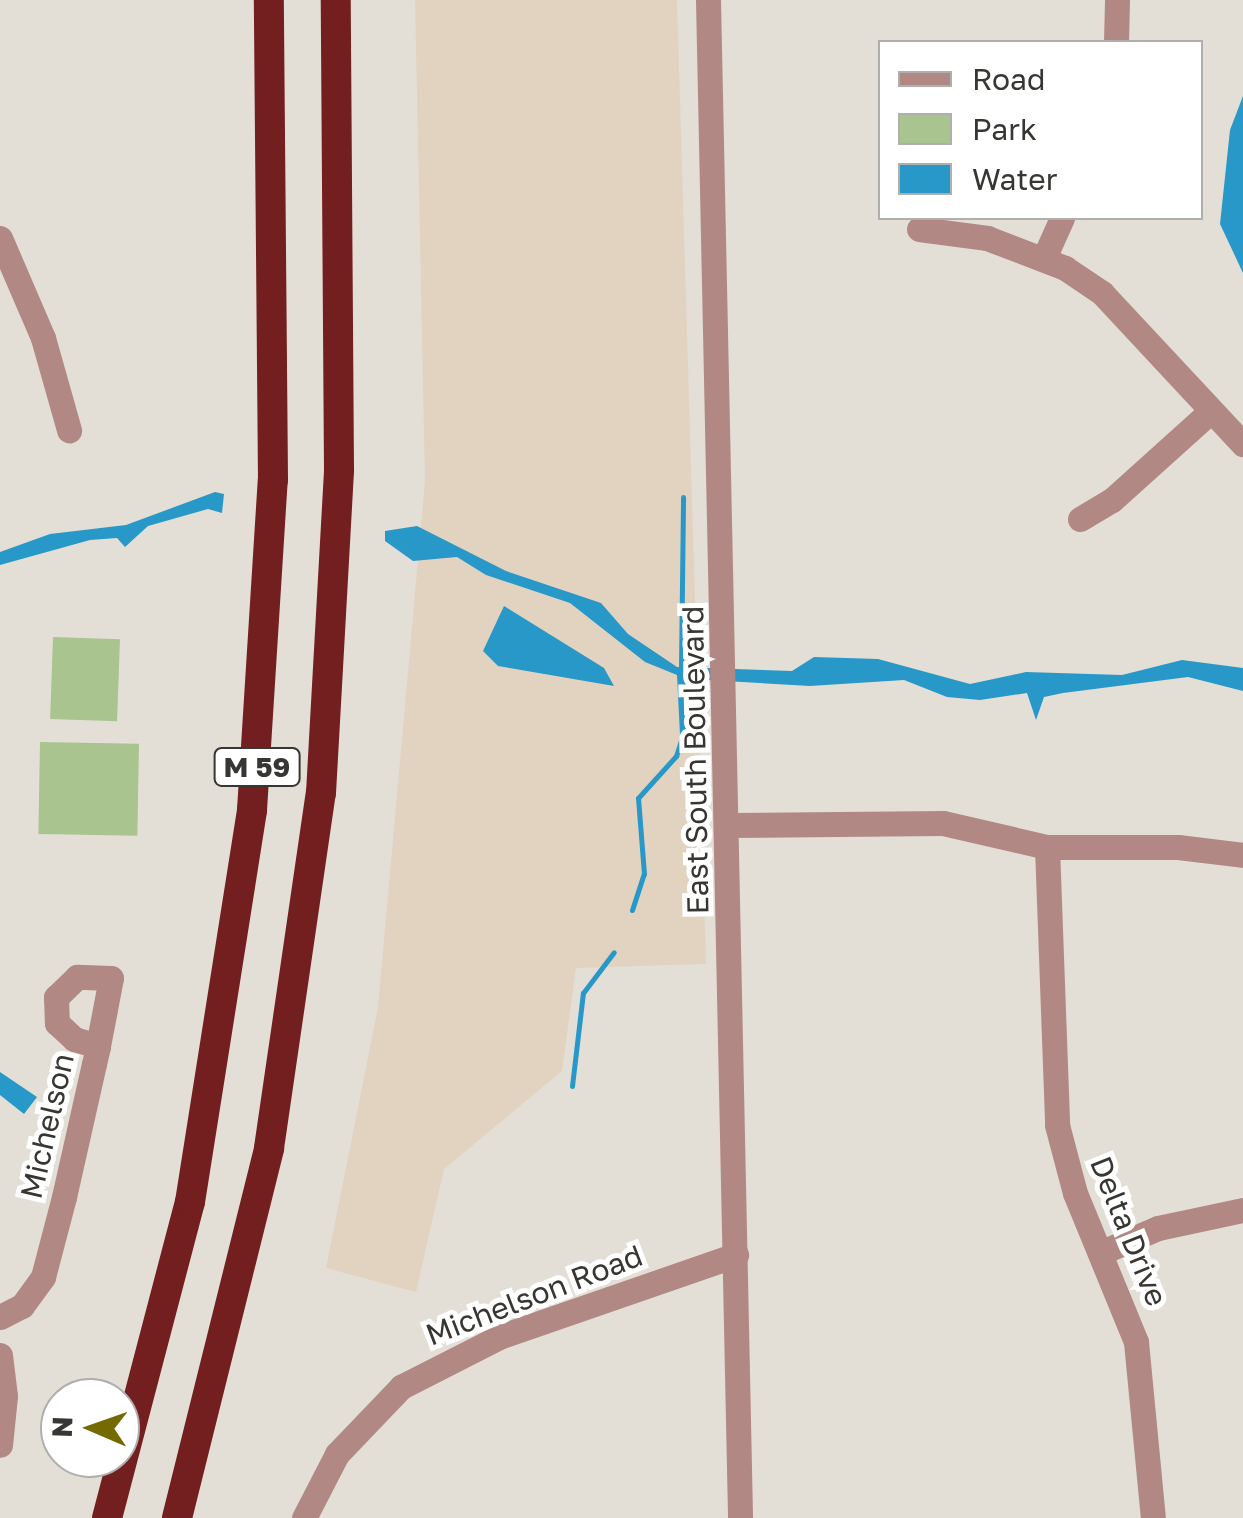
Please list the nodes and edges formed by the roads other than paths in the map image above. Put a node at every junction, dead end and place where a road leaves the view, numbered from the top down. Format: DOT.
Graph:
graph roads {
  1 [pos="269,0"];
  2 [pos="336,0"];
  3 [pos="708,0"];
  4 [pos="1117,0"];
  5 [pos="1116,40"];
  6 [pos="1061,220"];
  7 [pos="919,229"];
  8 [pos="0,238"];
  9 [pos="1044,258"];
  10 [pos="1211,411"];
  11 [pos="69,430"];
  12 [pos="1243,444"];
  13 [pos="1080,519"];
  14 [pos="728,825"];
  15 [pos="1047,847"];
  16 [pos="1243,855"];
  17 [pos="98,1046"];
  18 [pos="1243,1210"];
  19 [pos="1100,1252"];
  20 [pos="736,1255"];
  21 [pos="0,1317"];
  22 [pos="0,1355"];
  23 [pos="0,1445"];
  24 [pos="107,1518"];
  25 [pos="178,1518"];
  26 [pos="304,1518"];
  27 [pos="740,1518"];
  28 [pos="1153,1518"];
  1 -- 24 [label="highway, M 59"];
  2 -- 25 [label="highway, M 59"];
  3 -- 14 [label="street, East South Boulevard"];
  4 -- 5 [label="street"];
  6 -- 9 [label="street"];
  7 -- 9 [label="street"];
  8 -- 11 [label="street"];
  9 -- 10 [label="street"];
  10 -- 12 [label="street"];
  10 -- 13 [label="street"];
  14 -- 15 [label="street"];
  14 -- 20 [label="street, East South Boulevard"];
  15 -- 16 [label="street"];
  15 -- 19 [label="street, Delta Drive"];
  17 -- 21 [label="street, Michelson"];
  18 -- 19 [label="street"];
  19 -- 28 [label="street, Delta Drive"];
  20 -- 26 [label="street, Michelson Road"];
  20 -- 27 [label="street, East South Boulevard"];
  22 -- 23 [label="street"];
}
